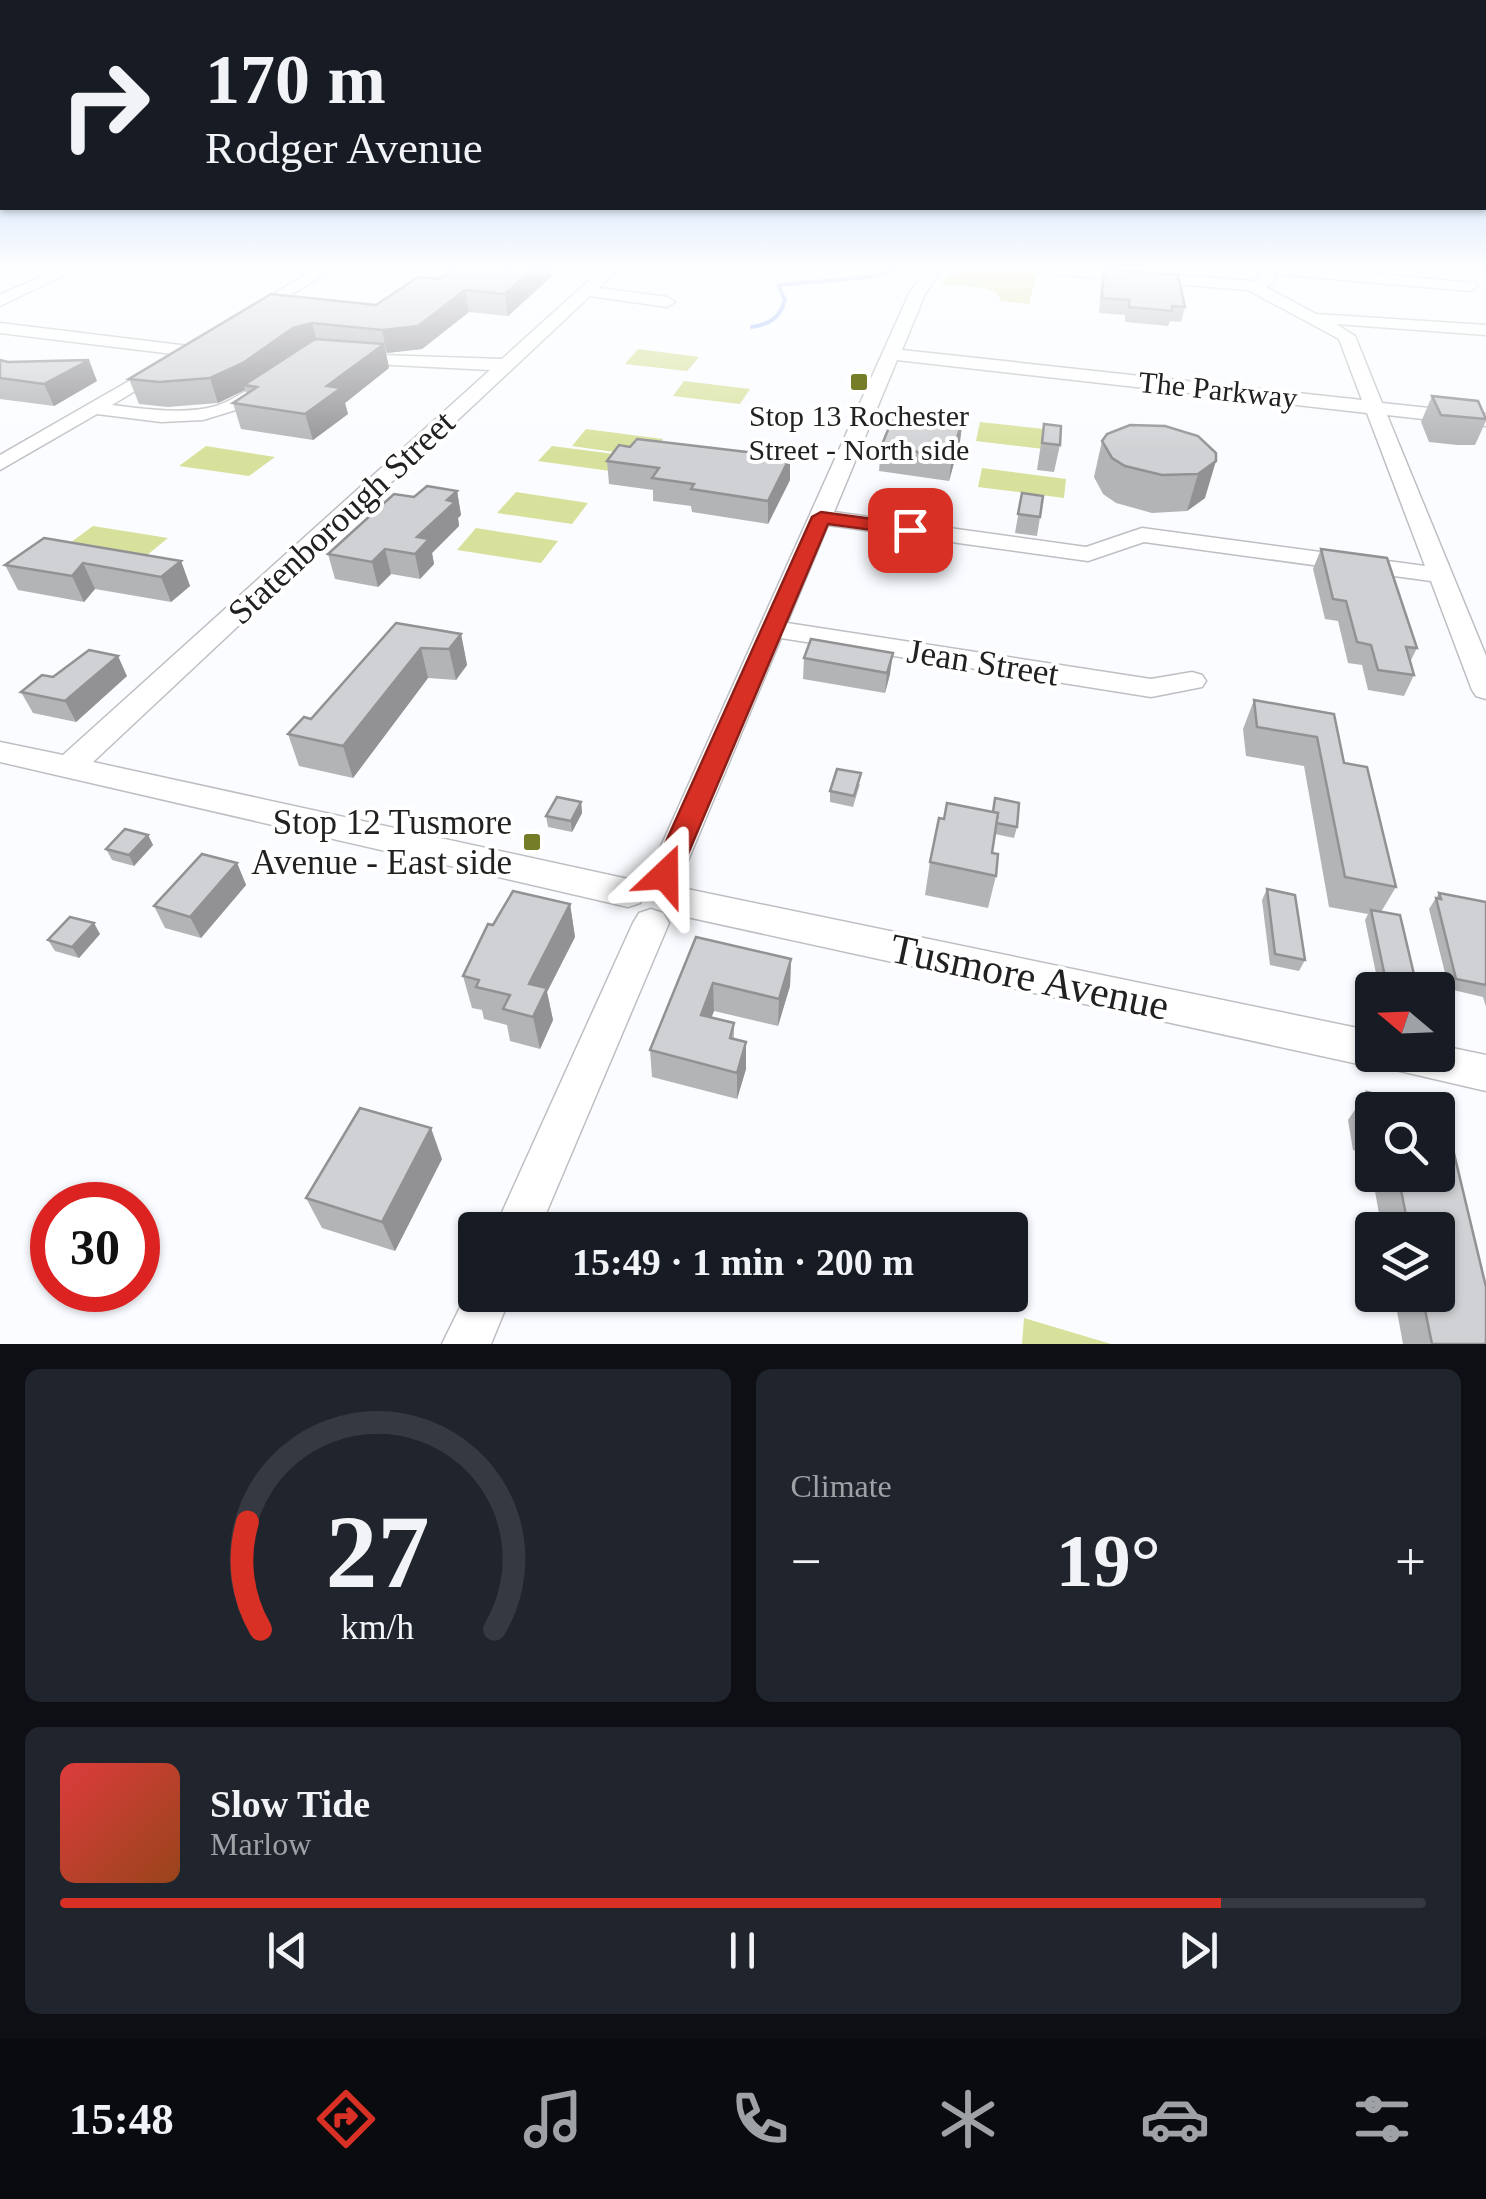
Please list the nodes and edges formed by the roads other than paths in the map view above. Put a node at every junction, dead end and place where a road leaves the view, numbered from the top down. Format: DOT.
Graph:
graph roads {
  1 [pos="7,329"];
  2 [pos="545,329"];
  3 [pos="902,329"];
  4 [pos="1332,329"];
  5 [pos="891,354"];
  6 [pos="336,356"];
  7 [pos="506,365"];
  8 [pos="280,378"];
  9 [pos="1374,407"];
  10 [pos="93,408"];
  11 [pos="1486,420"];
  12 [pos="0,464"];
  13 [pos="821,517"];
  14 [pos="1440,575"];
  15 [pos="774,629"];
  16 [pos="1192,681"];
  17 [pos="1486,690"];
  18 [pos="0,752"];
  19 [pos="69,768"];
  20 [pos="676,889"];
  21 [pos="639,908"];
  22 [pos="1355,1045"];
  23 [pos="1455,1066"];
  24 [pos="1486,1073"];
  25 [pos="523,1212"];
  26 [pos="480,1312"];
  27 [pos="466,1344"];
  1 -- 10 [label="street"];
  2 -- 7 [label="street, Statenborough Street"];
  3 -- 5 [label="street"];
  4 -- 9 [label="street"];
  5 -- 9 [label="street, The Parkway"];
  5 -- 13 [label="street"];
  6 -- 7 [label="street"];
  7 -- 19 [label="street, Statenborough Street"];
  8 -- 10 [label="street"];
  9 -- 11 [label="street, The Parkway"];
  9 -- 14 [label="street"];
  10 -- 12 [label="street"];
  13 -- 14 [label="street"];
  13 -- 15 [label="street"];
  14 -- 17 [label="street"];
  15 -- 16 [label="street, Jean Street"];
  15 -- 20 [label="street"];
  18 -- 19 [label="street"];
  19 -- 21 [label="street"];
  20 -- 21 [label="street"];
  20 -- 22 [label="street, Tusmore Avenue"];
  21 -- 25 [label="street"];
  23 -- 24 [label="street"];
  26 -- 27 [label="street"];
}
